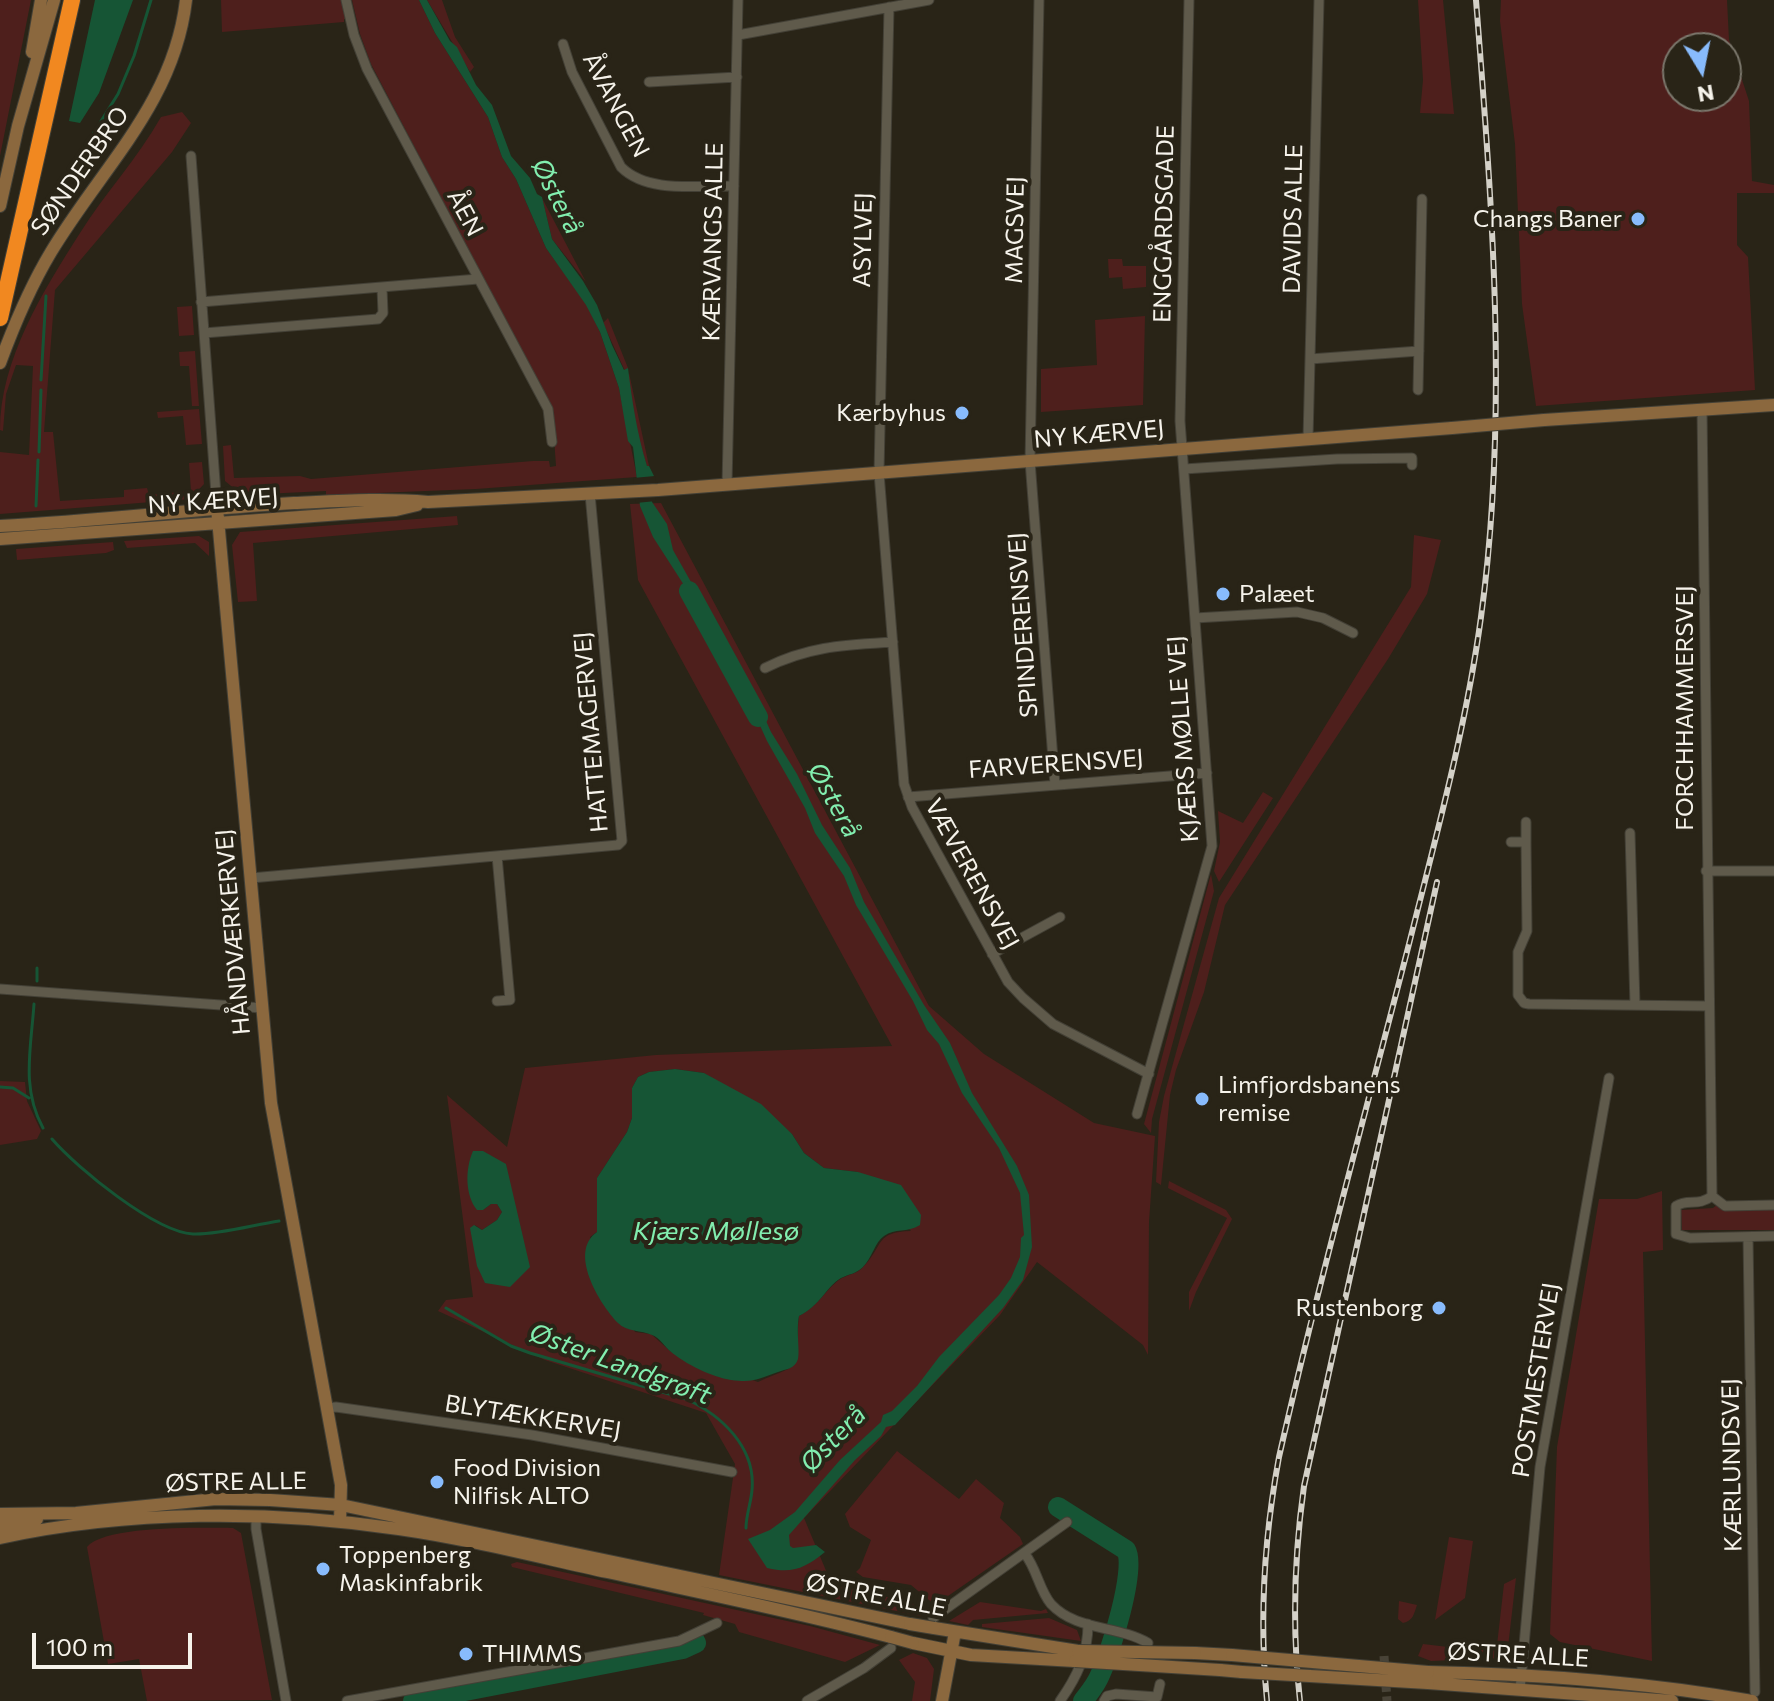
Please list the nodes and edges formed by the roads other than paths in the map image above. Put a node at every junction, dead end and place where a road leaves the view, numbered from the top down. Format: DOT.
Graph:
graph roads {
  1 [pos="41,0"];
  2 [pos="54,0"];
  3 [pos="72,0"];
  4 [pos="186,0"];
  5 [pos="346,0"];
  6 [pos="738,0"];
  7 [pos="929,0"];
  8 [pos="1039,0"];
  9 [pos="1189,0"];
  10 [pos="1319,0"];
  11 [pos="889,7"];
  12 [pos="738,35"];
  13 [pos="563,44"];
  14 [pos="737,77"];
  15 [pos="649,82"];
  16 [pos="18,126"];
  17 [pos="191,156"];
  18 [pos="734,186"];
  19 [pos="1422,199"];
  20 [pos="0,206"];
  21 [pos="478,279"];
  22 [pos="382,288"];
  23 [pos="201,302"];
  24 [pos="0,318"];
  25 [pos="204,333"];
  26 [pos="1419,351"];
  27 [pos="1310,359"];
  28 [pos="0,363"];
  29 [pos="1418,390"];
  30 [pos="1774,405"];
  31 [pos="1702,409"];
  32 [pos="1308,439"];
  33 [pos="552,442"];
  34 [pos="1182,449"];
  35 [pos="1030,461"];
  36 [pos="1412,465"];
  37 [pos="1184,469"];
  38 [pos="879,473"];
  39 [pos="727,485"];
  40 [pos="590,494"];
  41 [pos="428,502"];
  42 [pos="217,508"];
  43 [pos="219,523"];
  44 [pos="0,526"];
  45 [pos="0,539"];
  46 [pos="1195,618"];
  47 [pos="1353,633"];
  48 [pos="893,642"];
  49 [pos="765,668"];
  50 [pos="1207,773"];
  51 [pos="1055,785"];
  52 [pos="908,797"];
  53 [pos="1526,822"];
  54 [pos="1630,833"];
  55 [pos="1511,842"];
  56 [pos="1526,842"];
  57 [pos="497,856"];
  58 [pos="1706,871"];
  59 [pos="1774,871"];
  60 [pos="251,878"];
  61 [pos="1060,917"];
  62 [pos="992,954"];
  63 [pos="0,989"];
  64 [pos="497,1001"];
  65 [pos="1635,1005"];
  66 [pos="1708,1006"];
  67 [pos="262,1008"];
  68 [pos="1149,1074"];
  69 [pos="1609,1078"];
  70 [pos="1137,1114"];
  71 [pos="1712,1196"];
  72 [pos="1774,1205"];
  73 [pos="1774,1236"];
  74 [pos="1748,1237"];
  75 [pos="327,1408"];
  76 [pos="732,1472"];
  77 [pos="341,1505"];
  78 [pos="76,1513"];
  79 [pos="0,1514"];
  80 [pos="256,1518"];
  81 [pos="340,1522"];
  82 [pos="1067,1522"];
  83 [pos="0,1526"];
  84 [pos="0,1538"];
  85 [pos="1025,1554"];
  86 [pos="717,1623"];
  87 [pos="934,1623"];
  88 [pos="1088,1624"];
  89 [pos="955,1632"];
  90 [pos="891,1642"];
  91 [pos="1148,1643"];
  92 [pos="951,1652"];
  93 [pos="1077,1656"];
  94 [pos="1522,1674"];
  95 [pos="1428,1678"];
  96 [pos="1160,1684"];
  97 [pos="1520,1690"];
  98 [pos="1754,1696"];
  99 [pos="286,1701"];
  100 [pos="347,1701"];
  101 [pos="807,1701"];
  102 [pos="942,1701"];
  103 [pos="1060,1701"];
  104 [pos="1104,1701"];
  105 [pos="1672,1701"];
  1 -- 16 [label="street, SØNDERBRO"];
  2 -- 16 [label="street, SØNDERBRO"];
  3 -- 24 [label="highway"];
  4 -- 28 [label="street, SØNDERBRO"];
  5 -- 21 [label="street, ÅEN"];
  6 -- 12 [label="street, KÆRVANGS ALLE"];
  7 -- 11 [label="street"];
  8 -- 35 [label="street, MAGSVEJ"];
  9 -- 34 [label="street, ENGGÅRDSGADE"];
  10 -- 27 [label="street, DAVIDS ALLE"];
  11 -- 12 [label="street"];
  11 -- 38 [label="street, ASYLVEJ"];
  12 -- 14 [label="street, KÆRVANGS ALLE"];
  13 -- 18 [label="street, ÅVANGEN"];
  14 -- 15 [label="street"];
  14 -- 18 [label="street, KÆRVANGS ALLE"];
  16 -- 20 [label="street, SØNDERBRO"];
  17 -- 23 [label="street, HÅNDVÆRKERVEJ"];
  18 -- 39 [label="street, KÆRVANGS ALLE"];
  19 -- 26 [label="street"];
  21 -- 22 [label="street"];
  21 -- 33 [label="street, ÅEN"];
  22 -- 23 [label="street"];
  22 -- 25 [label="street"];
  23 -- 25 [label="street, HÅNDVÆRKERVEJ"];
  25 -- 42 [label="street, HÅNDVÆRKERVEJ"];
  26 -- 27 [label="street"];
  26 -- 29 [label="street"];
  27 -- 32 [label="street, DAVIDS ALLE"];
  30 -- 31 [label="street, NY KÆRVEJ"];
  31 -- 32 [label="street, NY KÆRVEJ, bridge"];
  31 -- 58 [label="street, FORCHHAMMERSVEJ"];
  32 -- 34 [label="street, NY KÆRVEJ"];
  34 -- 35 [label="street, NY KÆRVEJ"];
  34 -- 37 [label="street, KJÆRS MØLLE VEJ"];
  35 -- 38 [label="street, NY KÆRVEJ"];
  35 -- 51 [label="street, SPINDERENSVEJ"];
  36 -- 37 [label="street, NY KÆRVEJ"];
  37 -- 46 [label="street, KJÆRS MØLLE VEJ"];
  38 -- 39 [label="street, NY KÆRVEJ"];
  38 -- 48 [label="street, VÆVERENSVEJ"];
  39 -- 40 [label="street, NY KÆRVEJ"];
  40 -- 41 [label="street, NY KÆRVEJ"];
  40 -- 57 [label="street, HATTEMAGERVEJ"];
  41 -- 42 [label="street, NY KÆRVEJ"];
  41 -- 43 [label="street, NY KÆRVEJ"];
  42 -- 43 [label="street, HÅNDVÆRKERVEJ"];
  42 -- 44 [label="street, NY KÆRVEJ"];
  43 -- 45 [label="street, NY KÆRVEJ"];
  43 -- 60 [label="street, HÅNDVÆRKERVEJ"];
  46 -- 47 [label="street"];
  46 -- 50 [label="street, KJÆRS MØLLE VEJ"];
  48 -- 49 [label="street"];
  48 -- 52 [label="street, VÆVERENSVEJ"];
  50 -- 51 [label="street, FARVERENSVEJ"];
  50 -- 68 [label="street, KJÆRS MØLLE VEJ"];
  51 -- 52 [label="street, FARVERENSVEJ"];
  52 -- 62 [label="street, VÆVERENSVEJ"];
  53 -- 56 [label="street"];
  54 -- 65 [label="street"];
  55 -- 56 [label="street"];
  56 -- 65 [label="street"];
  57 -- 60 [label="street, HATTEMAGERVEJ"];
  57 -- 64 [label="street"];
  58 -- 59 [label="street"];
  58 -- 66 [label="street, FORCHHAMMERSVEJ"];
  60 -- 67 [label="street, HÅNDVÆRKERVEJ"];
  61 -- 62 [label="street"];
  62 -- 68 [label="street, VÆVERENSVEJ"];
  63 -- 67 [label="street"];
  65 -- 66 [label="street"];
  66 -- 71 [label="street, FORCHHAMMERSVEJ"];
  67 -- 75 [label="street, HÅNDVÆRKERVEJ"];
  68 -- 70 [label="street, KJÆRS MØLLE VEJ"];
  69 -- 94 [label="street, POSTMESTERVEJ"];
  71 -- 72 [label="street"];
  71 -- 74 [label="street"];
  73 -- 74 [label="street"];
  74 -- 98 [label="street, KÆRLUNDSVEJ"];
  75 -- 76 [label="street, BLYTÆKKERVEJ"];
  75 -- 77 [label="street, HÅNDVÆRKERVEJ"];
  77 -- 78 [label="street, ØSTRE ALLE"];
  77 -- 81 [label="street, HÅNDVÆRKERVEJ"];
  77 -- 87 [label="street, ØSTRE ALLE, bridge"];
  78 -- 79 [label="street, ØSTRE ALLE"];
  78 -- 83 [label="street"];
  80 -- 81 [label="street, ØSTRE ALLE"];
  80 -- 84 [label="street, ØSTRE ALLE"];
  80 -- 99 [label="street"];
  81 -- 90 [label="street, ØSTRE ALLE"];
  82 -- 85 [label="street"];
  85 -- 87 [label="street"];
  85 -- 88 [label="street"];
  86 -- 100 [label="street"];
  87 -- 89 [label="street, ØSTRE ALLE"];
  88 -- 91 [label="street"];
  88 -- 103 [label="street"];
  89 -- 92 [label="street"];
  89 -- 93 [label="street, ØSTRE ALLE"];
  90 -- 92 [label="street, ØSTRE ALLE, bridge"];
  90 -- 101 [label="street"];
  92 -- 93 [label="street, ØSTRE ALLE"];
  92 -- 102 [label="street"];
  93 -- 95 [label="street, ØSTRE ALLE, bridge"];
  94 -- 95 [label="street, ØSTRE ALLE"];
  94 -- 97 [label="street, POSTMESTERVEJ"];
  94 -- 98 [label="street, ØSTRE ALLE"];
  95 -- 97 [label="street, ØSTRE ALLE"];
  96 -- 104 [label="street"];
  97 -- 105 [label="street, ØSTRE ALLE"];
}
